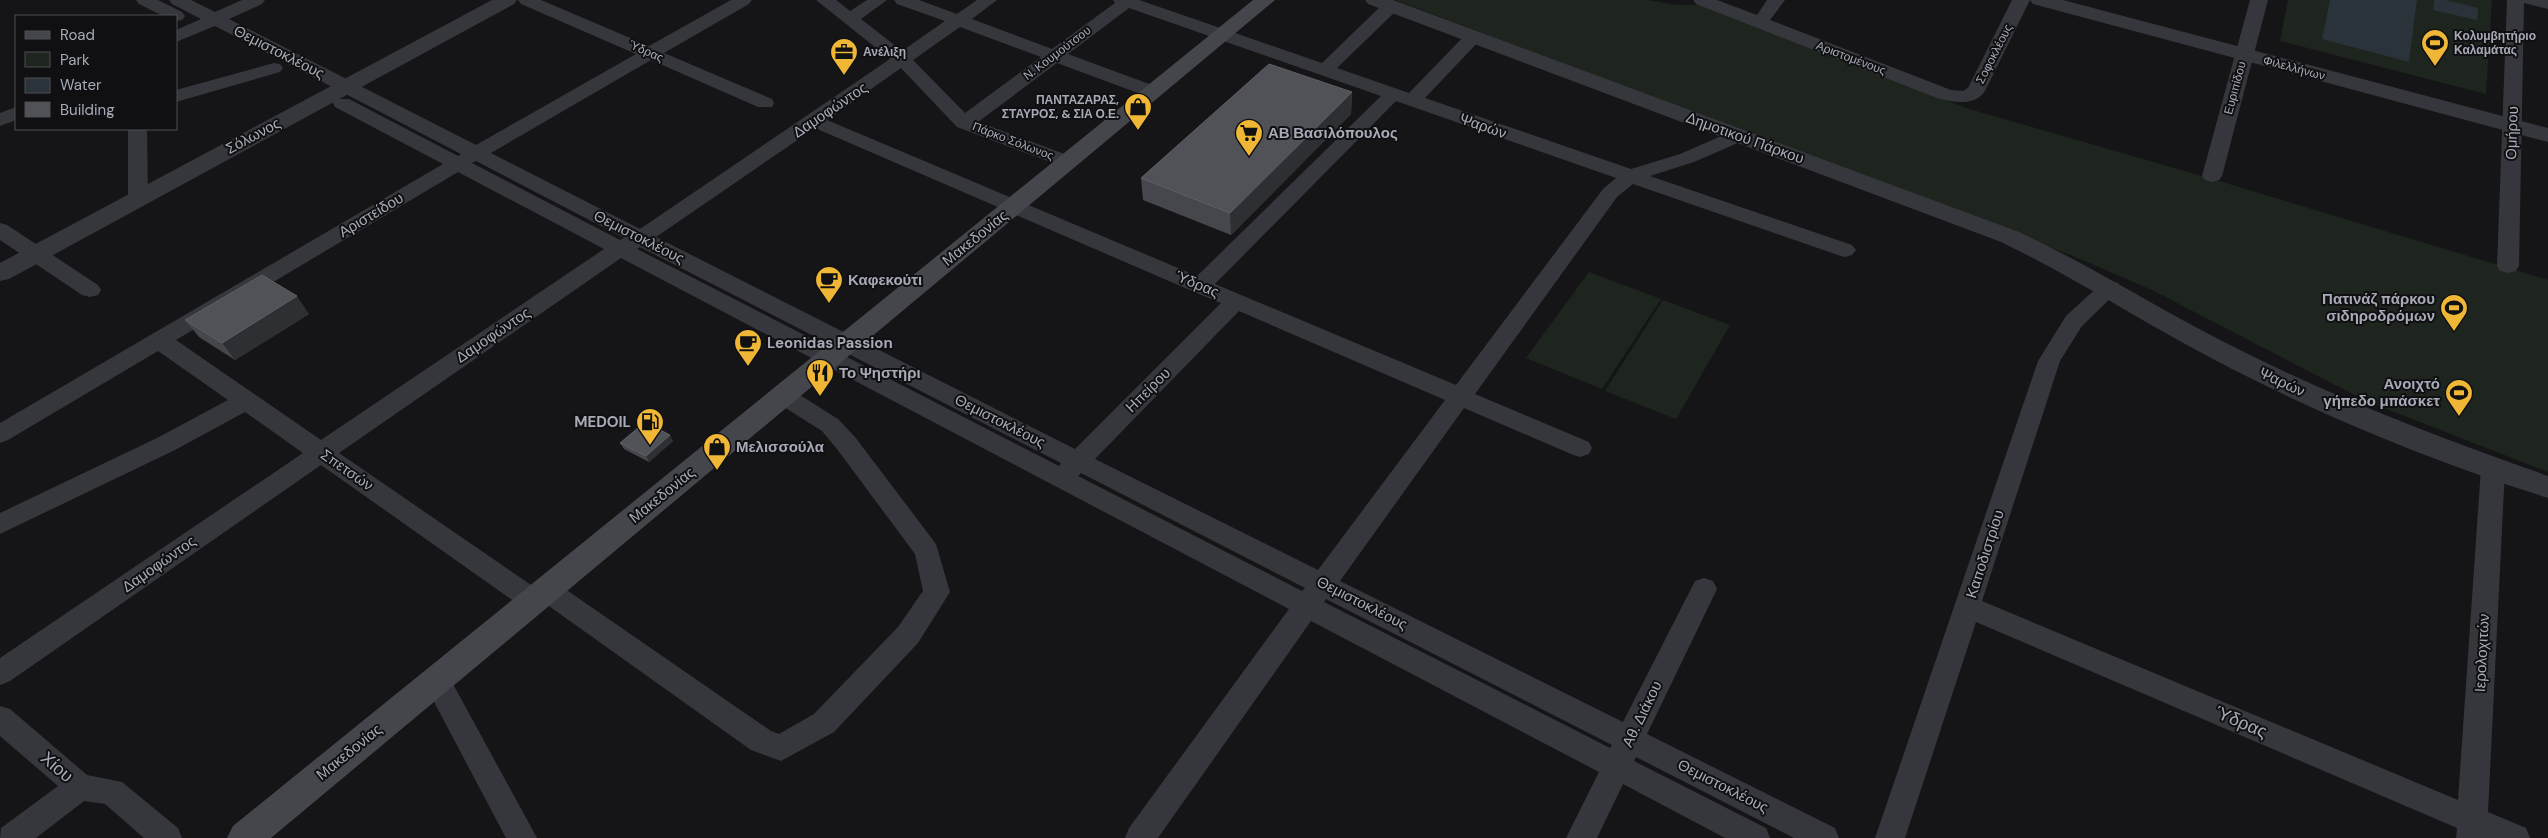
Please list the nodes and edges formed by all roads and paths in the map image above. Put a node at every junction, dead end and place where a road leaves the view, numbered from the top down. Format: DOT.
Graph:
graph roads {
  1 [pos="145,0"];
  2 [pos="178,0"];
  3 [pos="256,0"];
  4 [pos="507,0"];
  5 [pos="527,0"];
  6 [pos="743,0"];
  7 [pos="825,0"];
  8 [pos="878,0"];
  9 [pos="904,0"];
  10 [pos="988,0"];
  11 [pos="1265,0"];
  12 [pos="1702,0"];
  13 [pos="1776,0"];
  14 [pos="2021,0"];
  15 [pos="2040,0"];
  16 [pos="2084,0"];
  17 [pos="2259,0"];
  18 [pos="2516,0"];
  19 [pos="2531,0"];
  20 [pos="1124,1"];
  21 [pos="1383,3"];
  22 [pos="2548,4"];
  23 [pos="174,15"];
  24 [pos="178,16"];
  25 [pos="850,19"];
  26 [pos="1752,20"];
  27 [pos="959,21"];
  28 [pos="206,23"];
  29 [pos="1222,35"];
  30 [pos="178,36"];
  31 [pos="1474,36"];
  32 [pos="2246,49"];
  33 [pos="650,53"];
  34 [pos="1054,56"];
  35 [pos="903,60"];
  36 [pos="274,68"];
  37 [pos="1324,71"];
  38 [pos="336,91"];
  39 [pos="1153,92"];
  40 [pos="1392,94"];
  41 [pos="178,95"];
  42 [pos="1959,97"];
  43 [pos="1412,102"];
  44 [pos="765,103"];
  45 [pos="15,112"];
  46 [pos="2513,119"];
  47 [pos="0,120"];
  48 [pos="814,121"];
  49 [pos="964,122"];
  50 [pos="2548,122"];
  51 [pos="137,130"];
  52 [pos="1740,135"];
  53 [pos="2548,135"];
  54 [pos="476,153"];
  55 [pos="1068,162"];
  56 [pos="458,164"];
  57 [pos="1629,175"];
  58 [pos="2212,176"];
  59 [pos="138,198"];
  60 [pos="1014,206"];
  61 [pos="0,230"];
  62 [pos="641,238"];
  63 [pos="620,250"];
  64 [pos="1845,250"];
  65 [pos="34,254"];
  66 [pos="2508,266"];
  67 [pos="0,273"];
  68 [pos="1200,286"];
  69 [pos="2110,288"];
  70 [pos="90,290"];
  71 [pos="1236,301"];
  72 [pos="159,340"];
  73 [pos="838,351"];
  74 [pos="784,396"];
  75 [pos="1461,397"];
  76 [pos="246,401"];
  77 [pos="0,434"];
  78 [pos="1580,448"];
  79 [pos="321,452"];
  80 [pos="2493,468"];
  81 [pos="1070,469"];
  82 [pos="2548,487"];
  83 [pos="0,524"];
  84 [pos="1704,589"];
  85 [pos="1315,594"];
  86 [pos="540,596"];
  87 [pos="1968,606"];
  88 [pos="0,673"];
  89 [pos="437,681"];
  90 [pos="0,718"];
  91 [pos="1630,738"];
  92 [pos="1617,766"];
  93 [pos="80,787"];
  94 [pos="2472,829"];
  95 [pos="12,838"];
  96 [pos="167,838"];
  97 [pos="245,838"];
  98 [pos="522,838"];
  99 [pos="1140,838"];
  100 [pos="1581,838"];
  101 [pos="1756,838"];
  102 [pos="1824,838"];
  103 [pos="1890,838"];
  104 [pos="2515,838"];
  1 -- 23 [label="street, Θεμιστοκλέους"];
  2 -- 28 [label="street, Θεμιστοκλέους"];
  3 -- 28 [label="street"];
  4 -- 38 [label="street, Σόλωνος"];
  5 -- 33 [label="street, Ύδρας"];
  6 -- 33 [label="street, Αριστείδου"];
  7 -- 25 [label="street, Πάρκο Σόλωνος"];
  8 -- 25 [label="street"];
  9 -- 27 [label="street"];
  10 -- 27 [label="street, Δαμοφώντος"];
  11 -- 29 [label="main road, Μακεδονίας"];
  12 -- 26 [label="street, Αριστομένους"];
  13 -- 26 [label="street"];
  14 -- 42 [label="street, Σοφοκλέους"];
  15 -- 32 [label="street, Φιλελλήνων"];
  16 -- 32 [label="street, Φιλελλήνων"];
  17 -- 32 [label="street, Ευριπίδου"];
  18 -- 46 [label="street, Ομήρου"];
  19 -- 22 [label="street"];
  20 -- 29 [label="street, Ψαρών"];
  20 -- 34 [label="street, Ν. Κουμούτσου"];
  21 -- 31 [label="street, Δημοτικού Πάρκου"];
  21 -- 37 [label="street"];
  24 -- 28 [label="street, Θεμιστοκλέους"];
  25 -- 35 [label="street, Πάρκο Σόλωνος"];
  26 -- 42 [label="street, Αριστομένους"];
  27 -- 34 [label="street"];
  27 -- 35 [label="street, Δαμοφώντος"];
  28 -- 30 [label="street"];
  28 -- 36 [label="street, Θεμιστοκλέους"];
  28 -- 38 [label="street, Θεμιστοκλέους"];
  29 -- 37 [label="street, Ψαρών"];
  29 -- 39 [label="main road, Μακεδονίας"];
  31 -- 43 [label="street"];
  31 -- 52 [label="street, Δημοτικού Πάρκου"];
  32 -- 46 [label="street, Φιλελλήνων"];
  32 -- 58 [label="street, Ευριπίδου"];
  33 -- 44 [label="street, Ύδρας"];
  33 -- 54 [label="street, Αριστείδου"];
  34 -- 39 [label="street"];
  34 -- 49 [label="street, Ν. Κουμούτσου"];
  35 -- 48 [label="street, Δαμοφώντος"];
  35 -- 49 [label="street, Πάρκο Σόλωνος"];
  36 -- 38 [label="street, Θεμιστοκλέους"];
  36 -- 41 [label="street"];
  37 -- 40 [label="street, Ψαρών"];
  38 -- 54 [label="street, Θεμιστοκλέους"];
  38 -- 56 [label="street, Θεμιστοκλέους"];
  38 -- 59 [label="street, Σόλωνος"];
  39 -- 55 [label="main road, Μακεδονίας"];
  40 -- 43 [label="street, Ψαρών"];
  40 -- 68 [label="street"];
  43 -- 57 [label="street, Ψαρών"];
  45 -- 47 [label="street"];
  46 -- 50 [label="street, Φιλελλήνων"];
  46 -- 53 [label="street, Φιλελλήνων"];
  46 -- 66 [label="street, Ομήρου"];
  48 -- 60 [label="street, Ύδρας"];
  48 -- 62 [label="street, Δαμοφώντος"];
  49 -- 55 [label="street, Πάρκο Σόλωνος"];
  51 -- 59 [label="street"];
  52 -- 57 [label="street"];
  52 -- 69 [label="street, Δημοτικού Πάρκου"];
  54 -- 56 [label="street, Αριστείδου"];
  54 -- 62 [label="street, Θεμιστοκλέους"];
  55 -- 60 [label="main road, Μακεδονίας"];
  56 -- 63 [label="street, Θεμιστοκλέους"];
  56 -- 72 [label="street, Αριστείδου"];
  57 -- 64 [label="street, Ψαρών"];
  57 -- 75 [label="street"];
  59 -- 65 [label="street, Σόλωνος"];
  60 -- 68 [label="street, Ύδρας"];
  60 -- 73 [label="main road, Μακεδονίας"];
  61 -- 65 [label="street"];
  62 -- 63 [label="street, Δαμοφώντος"];
  62 -- 73 [label="street, Θεμιστοκλέους"];
  63 -- 73 [label="street, Θεμιστοκλέους"];
  63 -- 79 [label="street, Δαμοφώντος"];
  65 -- 67 [label="street, Σόλωνος"];
  65 -- 70 [label="street"];
  68 -- 71 [label="street, Ύδρας"];
  69 -- 80 [label="street, Ψαρών"];
  69 -- 87 [label="street, Καποδιστρίου"];
  71 -- 75 [label="street, Ύδρας"];
  71 -- 81 [label="street, Ηπείρου"];
  72 -- 76 [label="street, Σπετσών"];
  72 -- 77 [label="street, Αριστείδου"];
  73 -- 74 [label="main road, Μακεδονίας"];
  73 -- 81 [label="street, Θεμιστοκλέους"];
  74 -- 86 [label="main road, Μακεδονίας"];
  74 -- 86 [label="street, Σπετσών"];
  75 -- 78 [label="street, Ύδρας"];
  75 -- 85 [label="street"];
  76 -- 79 [label="street, Σπετσών"];
  76 -- 83 [label="street"];
  79 -- 86 [label="street, Σπετσών"];
  79 -- 88 [label="street, Δαμοφώντος"];
  80 -- 82 [label="street, Ψαρών"];
  80 -- 94 [label="street, Ιερολοχιτών"];
  81 -- 85 [label="street, Θεμιστοκλέους"];
  84 -- 91 [label="street, Αθ. Διάκου"];
  85 -- 91 [label="street, Θεμιστοκλέους"];
  85 -- 92 [label="street, Θεμιστοκλέους"];
  85 -- 99 [label="street"];
  86 -- 89 [label="main road, Μακεδονίας"];
  87 -- 94 [label="street, Ύδρας"];
  87 -- 103 [label="street, Καποδιστρίου"];
  89 -- 97 [label="main road, Μακεδονίας"];
  89 -- 98 [label="street"];
  90 -- 93 [label="street, Χίου"];
  91 -- 92 [label="street, Αθ. Διάκου"];
  91 -- 102 [label="street, Θεμιστοκλέους"];
  92 -- 100 [label="street, Αθ. Διάκου"];
  92 -- 101 [label="street, Θεμιστοκλέους"];
  93 -- 95 [label="street"];
  93 -- 96 [label="street, Χίου"];
  94 -- 104 [label="street, Ύδρας"];
}
